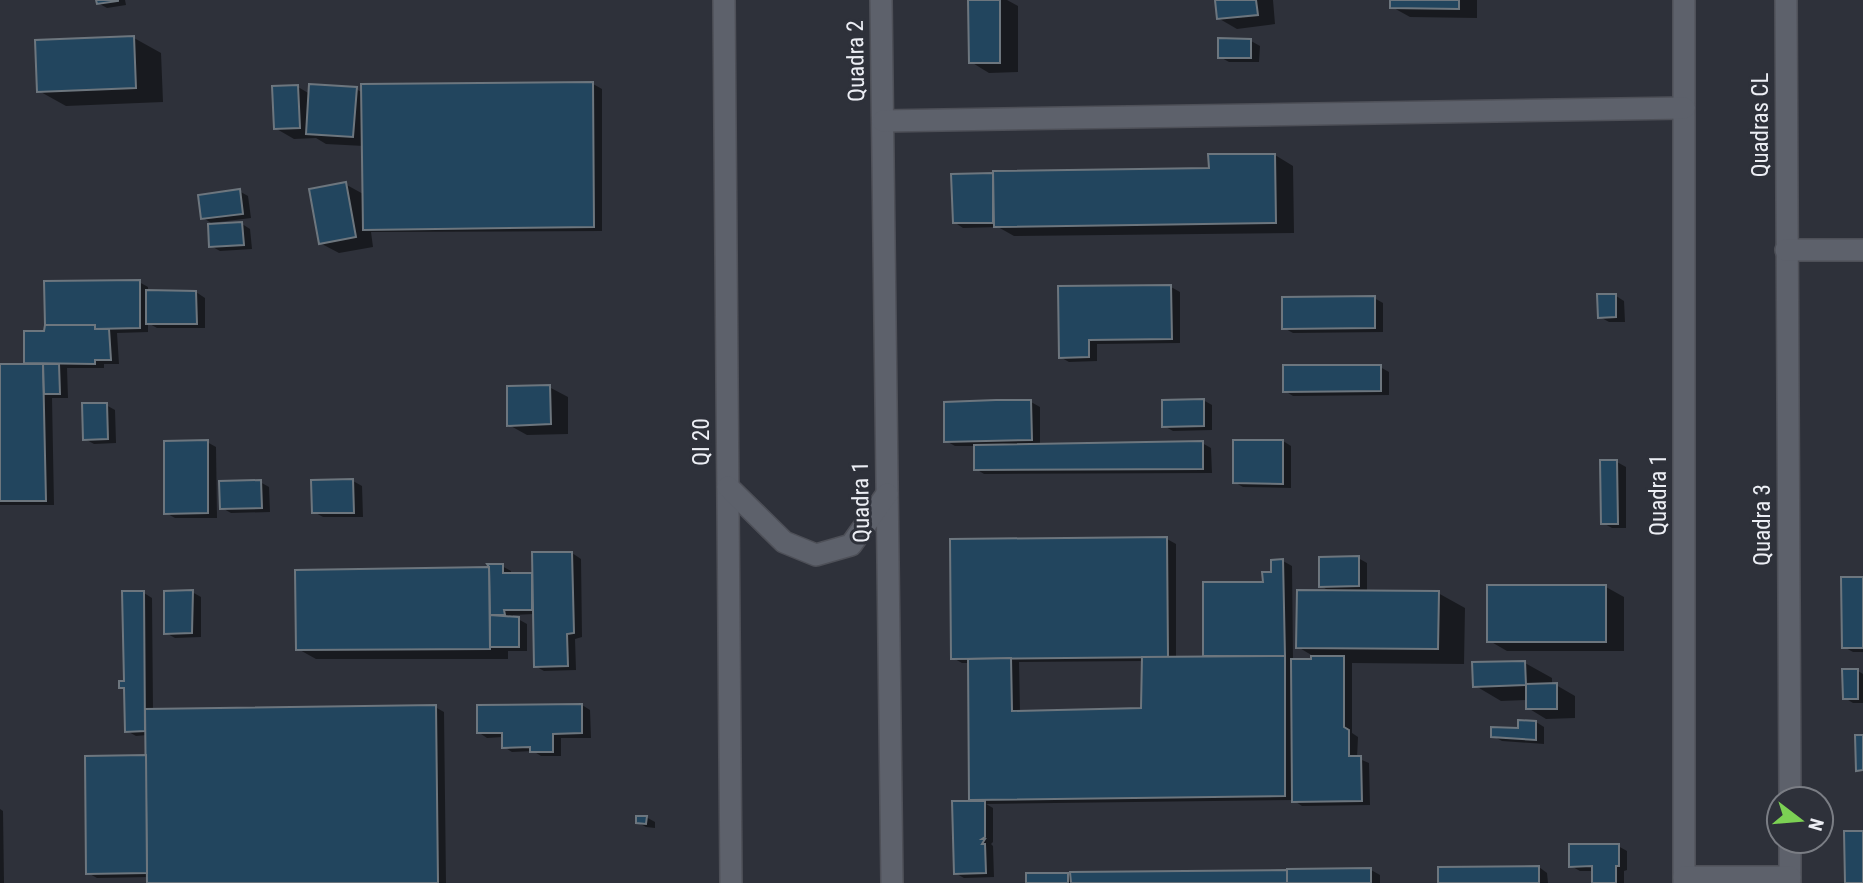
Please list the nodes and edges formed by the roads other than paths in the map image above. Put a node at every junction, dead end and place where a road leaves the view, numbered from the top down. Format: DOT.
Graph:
graph roads {
  1 [pos="724,0"];
  2 [pos="881,0"];
  3 [pos="1684,0"];
  4 [pos="1786,0"];
  5 [pos="1684,108"];
  6 [pos="883,121"];
  7 [pos="1786,250"];
  8 [pos="1863,250"];
  9 [pos="728,487"];
  10 [pos="887,494"];
  11 [pos="1790,785"];
  12 [pos="1790,855"];
  13 [pos="1684,880"];
  14 [pos="1790,880"];
  15 [pos="731,883"];
  16 [pos="892,883"];
  1 -- 9 [label="street, QI 20"];
  2 -- 6 [label="street, Quadra 2"];
  3 -- 5 [label="street"];
  4 -- 7 [label="street, Quadras CL"];
  5 -- 6 [label="street"];
  5 -- 13 [label="street, Quadra 1"];
  6 -- 10 [label="street, Quadra 1"];
  7 -- 8 [label="street"];
  7 -- 11 [label="street, Quadra 3"];
  9 -- 10 [label="street"];
  9 -- 15 [label="street, QI 20"];
  10 -- 16 [label="street, Quadra 1"];
  12 -- 14 [label="street"];
  13 -- 14 [label="street"];
}
